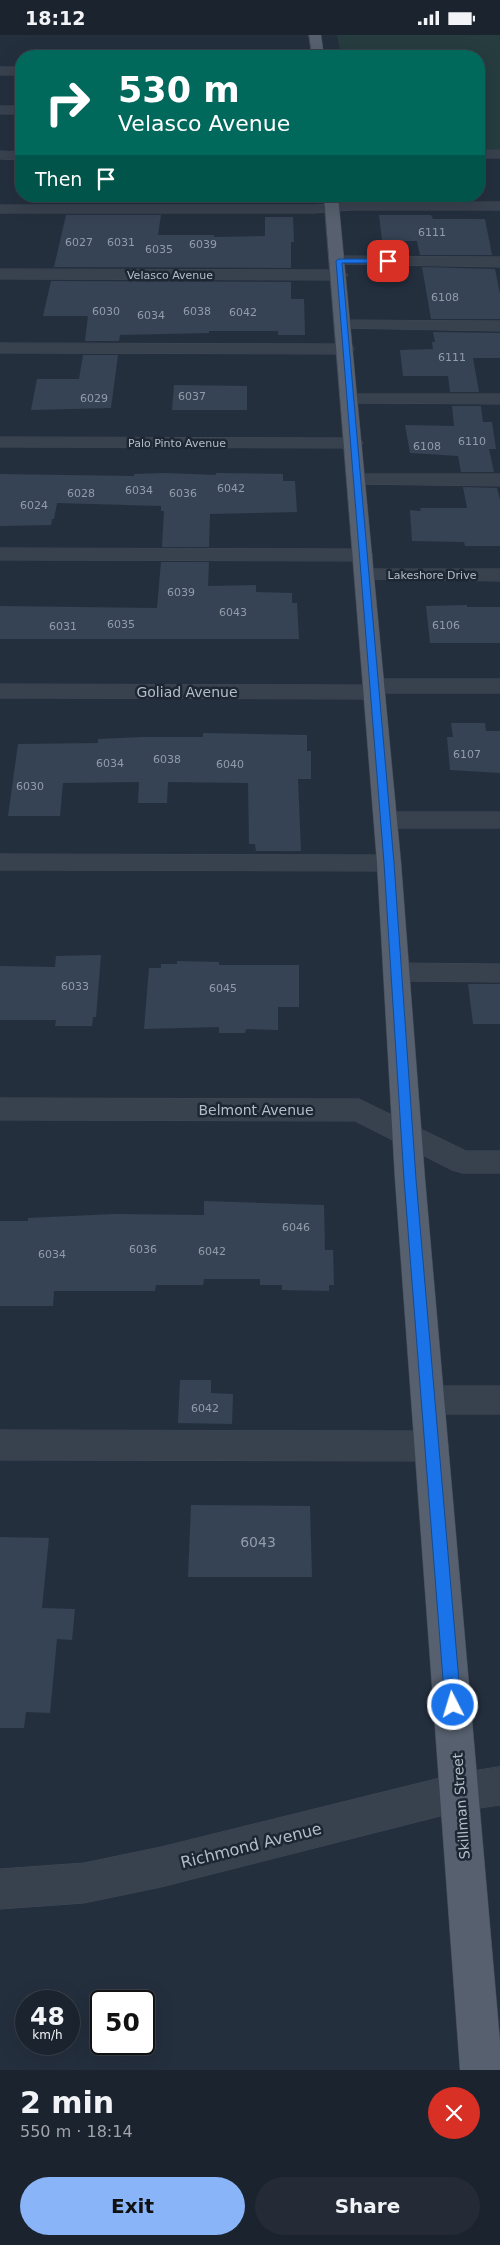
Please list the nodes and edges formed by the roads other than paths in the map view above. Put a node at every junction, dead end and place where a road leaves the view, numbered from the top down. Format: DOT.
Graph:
graph roads {
  1 [pos="315,35"];
  2 [pos="317,50"];
  3 [pos="0,71"];
  4 [pos="15,71"];
  5 [pos="0,110"];
  6 [pos="15,111"];
  7 [pos="0,155"];
  8 [pos="15,155"];
  9 [pos="485,155"];
  10 [pos="500,155"];
  11 [pos="332,202"];
  12 [pos="500,206"];
  13 [pos="0,209"];
  14 [pos="500,262"];
  15 [pos="339,268"];
  16 [pos="0,274"];
  17 [pos="344,325"];
  18 [pos="500,326"];
  19 [pos="0,348"];
  20 [pos="346,349"];
  21 [pos="350,399"];
  22 [pos="500,399"];
  23 [pos="0,442"];
  24 [pos="354,443"];
  25 [pos="357,480"];
  26 [pos="500,480"];
  27 [pos="0,554"];
  28 [pos="364,565"];
  29 [pos="500,575"];
  30 [pos="500,686"];
  31 [pos="375,689"];
  32 [pos="0,691"];
  33 [pos="386,820"];
  34 [pos="500,820"];
  35 [pos="0,862"];
  36 [pos="389,863"];
  37 [pos="396,972"];
  38 [pos="500,973"];
  39 [pos="0,1109"];
  40 [pos="408,1135"];
  41 [pos="500,1162"];
  42 [pos="428,1400"];
  43 [pos="500,1400"];
  44 [pos="0,1445"];
  45 [pos="432,1446"];
  46 [pos="500,1786"];
  47 [pos="460,1793"];
  48 [pos="0,1889"];
  49 [pos="481,2070"];
  1 -- 2 [label="main road"];
  3 -- 4 [label="street"];
  5 -- 6 [label="street"];
  7 -- 8 [label="street"];
  9 -- 10 [label="street"];
  11 -- 12 [label="street"];
  11 -- 13 [label="street"];
  11 -- 15 [label="main road, Skillman Street"];
  14 -- 15 [label="street, Velasco Avenue"];
  15 -- 16 [label="street, Velasco Avenue"];
  15 -- 17 [label="main road, Skillman Street"];
  17 -- 18 [label="street"];
  17 -- 20 [label="main road, Skillman Street"];
  19 -- 20 [label="street"];
  20 -- 21 [label="main road, Skillman Street"];
  21 -- 22 [label="street"];
  21 -- 24 [label="main road, Skillman Street"];
  23 -- 24 [label="street, Palo Pinto Avenue"];
  24 -- 25 [label="main road, Skillman Street"];
  25 -- 26 [label="street"];
  25 -- 28 [label="main road, Skillman Street"];
  27 -- 28 [label="street, Lakeshore Drive"];
  28 -- 29 [label="street, Lakeshore Drive"];
  28 -- 31 [label="main road, Skillman Street"];
  30 -- 31 [label="street, Goliad Avenue"];
  31 -- 32 [label="street, Goliad Avenue"];
  31 -- 33 [label="main road, Skillman Street"];
  33 -- 34 [label="street"];
  33 -- 36 [label="main road, Skillman Street"];
  35 -- 36 [label="street"];
  36 -- 37 [label="main road, Skillman Street"];
  37 -- 38 [label="street"];
  37 -- 40 [label="main road, Skillman Street"];
  39 -- 40 [label="street, Belmont Avenue"];
  40 -- 41 [label="street, Belmont Avenue"];
  40 -- 42 [label="main road, Skillman Street"];
  42 -- 43 [label="street"];
  42 -- 45 [label="main road, Skillman Street"];
  44 -- 45 [label="street"];
  45 -- 47 [label="main road, Skillman Street"];
  46 -- 47 [label="street, Richmond Avenue"];
  47 -- 48 [label="street, Richmond Avenue"];
  47 -- 49 [label="main road, Skillman Street"];
}
